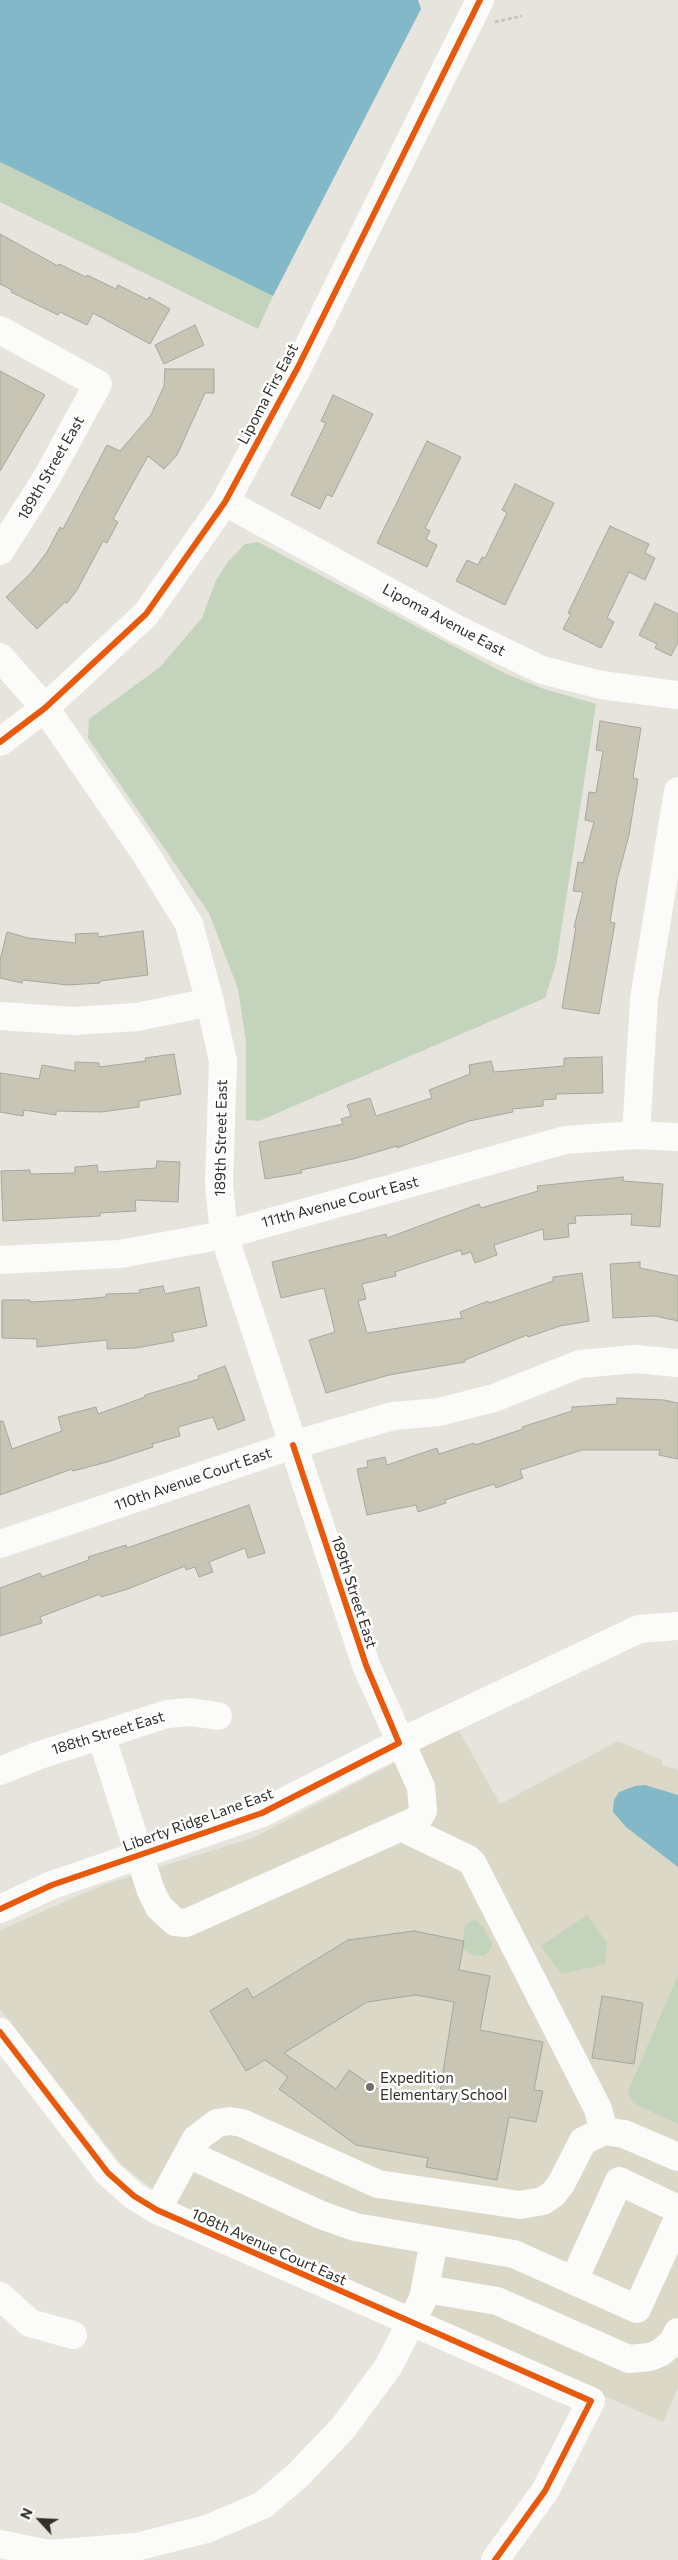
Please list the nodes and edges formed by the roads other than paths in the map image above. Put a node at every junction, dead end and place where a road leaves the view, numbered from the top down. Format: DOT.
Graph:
graph roads {
  1 [pos="480,0"];
  2 [pos="0,330"];
  3 [pos="225,502"];
  4 [pos="0,551"];
  5 [pos="0,657"];
  6 [pos="678,695"];
  7 [pos="44,708"];
  8 [pos="0,742"];
  9 [pos="678,791"];
  10 [pos="668,913"];
  11 [pos="210,1002"];
  12 [pos="0,1016"];
  13 [pos="636,1135"];
  14 [pos="678,1137"];
  15 [pos="224,1235"];
  16 [pos="0,1260"];
  17 [pos="678,1363"];
  18 [pos="293,1445"];
  19 [pos="0,1544"];
  20 [pos="678,1626"];
  21 [pos="218,1716"];
  22 [pos="100,1734"];
  23 [pos="399,1743"];
  24 [pos="0,1771"];
  25 [pos="402,1827"];
  26 [pos="140,1856"];
  27 [pos="0,1909"];
  28 [pos="5,2048"];
  29 [pos="604,2131"];
  30 [pos="188,2154"];
  31 [pos="678,2157"];
  32 [pos="678,2209"];
  33 [pos="157,2210"];
  34 [pos="678,2219"];
  35 [pos="434,2241"];
  36 [pos="574,2280"];
  37 [pos="426,2289"];
  38 [pos="0,2296"];
  39 [pos="412,2323"];
  40 [pos="678,2332"];
  41 [pos="73,2335"];
  42 [pos="0,2544"];
  43 [pos="495,2560"];
  1 -- 3 [label="street, Lipoma Firs East"];
  2 -- 4 [label="street, 189th Street East"];
  3 -- 6 [label="street, Lipoma Avenue East"];
  3 -- 7 [label="street, Lipoma Firs East"];
  5 -- 7 [label="street, 189th Street East"];
  7 -- 8 [label="street, Lipoma Firs East"];
  7 -- 11 [label="street, 189th Street East"];
  9 -- 10 [label="street"];
  10 -- 13 [label="street"];
  11 -- 12 [label="street"];
  11 -- 15 [label="street, 189th Street East"];
  13 -- 14 [label="street, 111th Avenue Court East"];
  13 -- 15 [label="street, 111th Avenue Court East"];
  15 -- 16 [label="street, 111th Avenue Court East"];
  15 -- 18 [label="street, 189th Street East"];
  17 -- 18 [label="street, 110th Avenue Court East"];
  18 -- 19 [label="street, 110th Avenue Court East"];
  18 -- 23 [label="street, 189th Street East"];
  20 -- 23 [label="street, Liberty Ridge Lane East"];
  21 -- 22 [label="street, 188th Street East"];
  22 -- 24 [label="street, 188th Street East"];
  22 -- 26 [label="street, 189th Street East"];
  23 -- 25 [label="street, 189th Street East"];
  23 -- 26 [label="street, Liberty Ridge Lane East"];
  25 -- 26 [label="street, 189th Street East"];
  25 -- 29 [label="street"];
  26 -- 27 [label="street, Liberty Ridge Lane East"];
  28 -- 33 [label="street, 108th Avenue Court East"];
  29 -- 30 [label="street"];
  29 -- 31 [label="street"];
  30 -- 33 [label="street"];
  30 -- 35 [label="street"];
  32 -- 36 [label="street"];
  33 -- 39 [label="street, 108th Avenue Court East"];
  34 -- 36 [label="street"];
  35 -- 36 [label="street"];
  35 -- 37 [label="street"];
  37 -- 39 [label="street"];
  37 -- 40 [label="street"];
  38 -- 41 [label="street"];
  39 -- 42 [label="street"];
  39 -- 43 [label="street, 108th Avenue Court East"];
}
